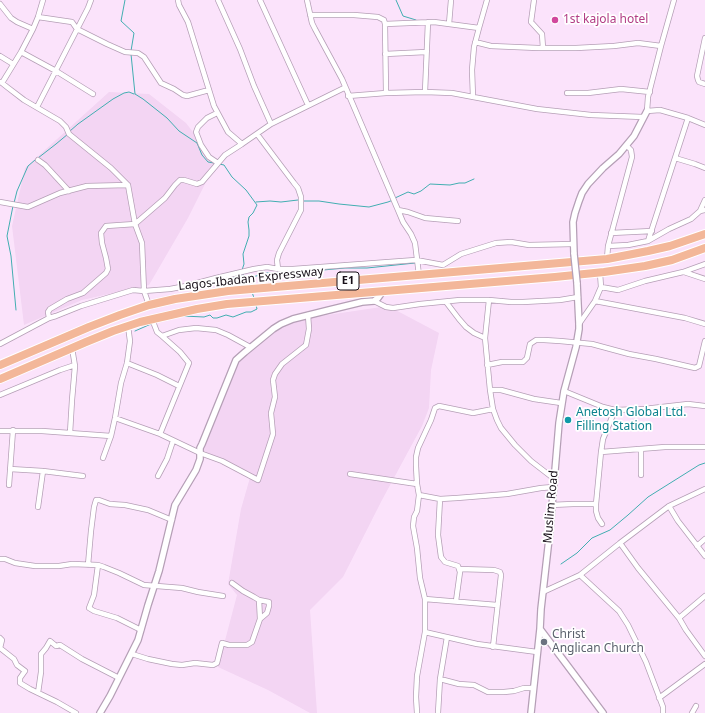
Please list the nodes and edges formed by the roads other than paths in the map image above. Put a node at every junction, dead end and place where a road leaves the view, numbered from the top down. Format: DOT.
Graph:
graph roads {
  1 [pos="43,0"];
  2 [pos="91,0"];
  3 [pos="178,0"];
  4 [pos="218,0"];
  5 [pos="260,0"];
  6 [pos="307,0"];
  7 [pos="451,0"];
  8 [pos="487,0"];
  9 [pos="534,0"];
  10 [pos="674,0"];
  11 [pos="0,4"];
  12 [pos="310,15"];
  13 [pos="38,17"];
  14 [pos="428,22"];
  15 [pos="385,24"];
  16 [pos="448,24"];
  17 [pos="479,28"];
  18 [pos="33,29"];
  19 [pos="77,29"];
  20 [pos="705,38"];
  21 [pos="476,42"];
  22 [pos="661,46"];
  23 [pos="543,48"];
  24 [pos="21,52"];
  25 [pos="426,52"];
  26 [pos="385,54"];
  27 [pos="0,56"];
  28 [pos="13,64"];
  29 [pos="56,71"];
  30 [pos="1,82"];
  31 [pos="705,84"];
  32 [pos="344,88"];
  33 [pos="209,90"];
  34 [pos="425,92"];
  35 [pos="650,92"];
  36 [pos="386,93"];
  37 [pos="567,93"];
  38 [pos="93,94"];
  39 [pos="348,96"];
  40 [pos="473,96"];
  41 [pos="308,105"];
  42 [pos="37,108"];
  43 [pos="646,111"];
  44 [pos="217,113"];
  45 [pos="643,117"];
  46 [pos="688,118"];
  47 [pos="271,124"];
  48 [pos="705,125"];
  49 [pos="257,134"];
  50 [pos="242,144"];
  51 [pos="627,146"];
  52 [pos="675,158"];
  53 [pos="38,160"];
  54 [pos="218,163"];
  55 [pos="705,168"];
  56 [pos="128,185"];
  57 [pos="69,191"];
  58 [pos="705,200"];
  59 [pos="0,202"];
  60 [pos="398,210"];
  61 [pos="703,210"];
  62 [pos="458,221"];
  63 [pos="135,224"];
  64 [pos="652,231"];
  65 [pos="611,233"];
  66 [pos="705,234"];
  67 [pos="648,241"];
  68 [pos="573,244"];
  69 [pos="608,246"];
  70 [pos="705,248"];
  71 [pos="607,258"];
  72 [pos="416,260"];
  73 [pos="705,264"];
  74 [pos="278,269"];
  75 [pos="683,272"];
  76 [pos="600,273"];
  77 [pos="419,275"];
  78 [pos="705,279"];
  79 [pos="601,287"];
  80 [pos="144,291"];
  81 [pos="383,291"];
  82 [pos="578,297"];
  83 [pos="489,300"];
  84 [pos="374,301"];
  85 [pos="595,301"];
  86 [pos="446,302"];
  87 [pos="149,305"];
  88 [pos="308,315"];
  89 [pos="49,318"];
  90 [pos="152,319"];
  91 [pos="579,324"];
  92 [pos="705,324"];
  93 [pos="128,326"];
  94 [pos="162,336"];
  95 [pos="485,338"];
  96 [pos="705,340"];
  97 [pos="577,343"];
  98 [pos="0,344"];
  99 [pos="250,347"];
  100 [pos="72,348"];
  101 [pos="127,363"];
  102 [pos="0,365"];
  103 [pos="75,365"];
  104 [pos="487,365"];
  105 [pos="0,379"];
  106 [pos="180,386"];
  107 [pos="490,390"];
  108 [pos="564,391"];
  109 [pos="0,395"];
  110 [pos="562,403"];
  111 [pos="705,406"];
  112 [pos="494,409"];
  113 [pos="615,410"];
  114 [pos="115,418"];
  115 [pos="13,430"];
  116 [pos="0,431"];
  117 [pos="70,433"];
  118 [pos="160,434"];
  119 [pos="111,436"];
  120 [pos="173,441"];
  121 [pos="705,447"];
  122 [pos="641,449"];
  123 [pos="601,452"];
  124 [pos="200,453"];
  125 [pos="103,458"];
  126 [pos="10,469"];
  127 [pos="43,471"];
  128 [pos="350,474"];
  129 [pos="641,475"];
  130 [pos="83,476"];
  131 [pos="158,476"];
  132 [pos="553,478"];
  133 [pos="417,484"];
  134 [pos="9,485"];
  135 [pos="553,487"];
  136 [pos="705,489"];
  137 [pos="419,495"];
  138 [pos="440,499"];
  139 [pos="596,504"];
  140 [pos="552,505"];
  141 [pos="669,506"];
  142 [pos="38,507"];
  143 [pos="172,520"];
  144 [pos="602,524"];
  145 [pos="705,539"];
  146 [pos="620,543"];
  147 [pos="697,546"];
  148 [pos="705,556"];
  149 [pos="0,559"];
  150 [pos="88,565"];
  151 [pos="98,565"];
  152 [pos="460,569"];
  153 [pos="580,575"];
  154 [pos="232,583"];
  155 [pos="154,586"];
  156 [pos="543,592"];
  157 [pos="223,596"];
  158 [pos="705,596"];
  159 [pos="425,599"];
  160 [pos="259,600"];
  161 [pos="456,601"];
  162 [pos="497,605"];
  163 [pos="679,618"];
  164 [pos="260,619"];
  165 [pos="540,629"];
  166 [pos="141,630"];
  167 [pos="425,632"];
  168 [pos="447,637"];
  169 [pos="0,638"];
  170 [pos="493,647"];
  171 [pos="0,648"];
  172 [pos="537,652"];
  173 [pos="132,654"];
  174 [pos="705,656"];
  175 [pos="705,664"];
  176 [pos="119,678"];
  177 [pos="440,679"];
  178 [pos="533,688"];
  179 [pos="38,693"];
  180 [pos="659,698"];
  181 [pos="696,706"];
  182 [pos="76,713"];
  183 [pos="100,713"];
  184 [pos="417,713"];
  185 [pos="438,713"];
  186 [pos="531,713"];
  187 [pos="603,713"];
  188 [pos="663,713"];
  189 [pos="692,713"];
  1 -- 13 [label="street"];
  2 -- 19 [label="street"];
  3 -- 33 [label="street"];
  4 -- 47 [label="street"];
  5 -- 41 [label="street"];
  6 -- 12 [label="street"];
  7 -- 16 [label="street"];
  8 -- 17 [label="street"];
  9 -- 23 [label="street"];
  10 -- 22 [label="street"];
  11 -- 18 [label="street"];
  12 -- 15 [label="street"];
  12 -- 32 [label="street"];
  13 -- 18 [label="street"];
  13 -- 19 [label="street"];
  14 -- 15 [label="street"];
  14 -- 16 [label="street"];
  14 -- 25 [label="street"];
  15 -- 26 [label="street"];
  16 -- 17 [label="street"];
  17 -- 21 [label="street"];
  18 -- 24 [label="street"];
  19 -- 29 [label="street"];
  19 -- 33 [label="street"];
  20 -- 31 [label="street"];
  21 -- 23 [label="street"];
  21 -- 40 [label="street"];
  22 -- 23 [label="street"];
  22 -- 35 [label="street"];
  24 -- 28 [label="street"];
  24 -- 29 [label="street"];
  25 -- 26 [label="street"];
  25 -- 34 [label="street"];
  26 -- 36 [label="street"];
  27 -- 28 [label="street"];
  28 -- 30 [label="street"];
  29 -- 38 [label="street"];
  29 -- 42 [label="street"];
  30 -- 42 [label="street"];
  32 -- 39 [label="street"];
  32 -- 41 [label="street"];
  33 -- 44 [label="street"];
  34 -- 36 [label="street"];
  34 -- 40 [label="street"];
  35 -- 37 [label="street"];
  35 -- 43 [label="street"];
  36 -- 39 [label="street"];
  39 -- 60 [label="street"];
  40 -- 45 [label="street"];
  41 -- 47 [label="street"];
  42 -- 56 [label="street"];
  43 -- 45 [label="street, Muslim Road"];
  43 -- 46 [label="street"];
  44 -- 50 [label="street"];
  44 -- 54 [label="street"];
  45 -- 51 [label="street, Muslim Road"];
  46 -- 48 [label="street"];
  46 -- 52 [label="street"];
  47 -- 49 [label="street"];
  49 -- 50 [label="street"];
  49 -- 74 [label="street"];
  50 -- 54 [label="street"];
  51 -- 65 [label="street"];
  51 -- 68 [label="street, Muslim Road"];
  52 -- 55 [label="street"];
  52 -- 64 [label="street"];
  53 -- 57 [label="street"];
  54 -- 63 [label="street"];
  56 -- 57 [label="street"];
  56 -- 63 [label="street"];
  57 -- 59 [label="street"];
  58 -- 61 [label="street"];
  60 -- 62 [label="street"];
  60 -- 72 [label="street"];
  61 -- 67 [label="street"];
  63 -- 80 [label="street"];
  63 -- 89 [label="street"];
  64 -- 65 [label="street"];
  64 -- 67 [label="street"];
  65 -- 69 [label="street"];
  66 -- 71 [label="highway, Lagos-Ibadan Expressway / E1"];
  67 -- 69 [label="street"];
  68 -- 72 [label="street"];
  68 -- 82 [label="street, Muslim Road, bridge"];
  69 -- 71 [label="street"];
  70 -- 76 [label="highway, Lagos-Ibadan Expressway / E1"];
  71 -- 77 [label="highway, Lagos-Ibadan Expressway / E1"];
  72 -- 74 [label="street"];
  72 -- 77 [label="street"];
  73 -- 75 [label="street"];
  74 -- 80 [label="street"];
  75 -- 78 [label="street"];
  75 -- 79 [label="street"];
  76 -- 79 [label="street"];
  76 -- 81 [label="highway, Lagos-Ibadan Expressway / E1"];
  77 -- 87 [label="highway, Lagos-Ibadan Expressway / E1"];
  79 -- 85 [label="street"];
  80 -- 87 [label="street"];
  80 -- 89 [label="street"];
  81 -- 84 [label="street"];
  81 -- 90 [label="highway, Lagos-Ibadan Expressway / E1"];
  82 -- 83 [label="street"];
  82 -- 91 [label="street, Muslim Road"];
  83 -- 86 [label="street"];
  83 -- 95 [label="street"];
  84 -- 86 [label="street"];
  84 -- 88 [label="street"];
  85 -- 91 [label="street"];
  85 -- 92 [label="street"];
  86 -- 95 [label="street"];
  87 -- 102 [label="highway, Lagos-Ibadan Expressway / E1"];
  88 -- 99 [label="street"];
  88 -- 124 [label="street"];
  89 -- 98 [label="street"];
  90 -- 93 [label="highway, Lagos-Ibadan Expressway / E1"];
  90 -- 94 [label="street"];
  91 -- 97 [label="street, Muslim Road"];
  93 -- 100 [label="highway, Lagos-Ibadan Expressway / E1"];
  93 -- 101 [label="street"];
  94 -- 99 [label="street"];
  94 -- 106 [label="street"];
  95 -- 104 [label="street"];
  96 -- 97 [label="street"];
  97 -- 104 [label="street"];
  97 -- 108 [label="street, Muslim Road"];
  99 -- 124 [label="street"];
  100 -- 103 [label="street"];
  100 -- 105 [label="highway, Lagos-Ibadan Expressway / E1"];
  101 -- 106 [label="street"];
  101 -- 114 [label="street"];
  103 -- 109 [label="street"];
  103 -- 117 [label="street"];
  104 -- 107 [label="street"];
  106 -- 118 [label="street"];
  107 -- 110 [label="street"];
  107 -- 112 [label="street"];
  108 -- 110 [label="street, Muslim Road"];
  108 -- 113 [label="street"];
  110 -- 132 [label="street, Muslim Road"];
  111 -- 113 [label="street"];
  112 -- 132 [label="street"];
  112 -- 133 [label="street"];
  113 -- 123 [label="street"];
  114 -- 118 [label="street"];
  114 -- 119 [label="street"];
  115 -- 116 [label="street"];
  115 -- 117 [label="street"];
  115 -- 126 [label="street"];
  117 -- 119 [label="street"];
  118 -- 120 [label="street"];
  119 -- 125 [label="street"];
  120 -- 124 [label="street"];
  120 -- 131 [label="street"];
  121 -- 122 [label="street"];
  122 -- 123 [label="street"];
  122 -- 129 [label="street"];
  123 -- 139 [label="street"];
  124 -- 143 [label="street"];
  126 -- 127 [label="street"];
  126 -- 134 [label="street"];
  127 -- 130 [label="street"];
  127 -- 142 [label="street"];
  128 -- 133 [label="street"];
  132 -- 135 [label="street, Muslim Road"];
  133 -- 137 [label="street"];
  135 -- 138 [label="street"];
  135 -- 140 [label="street, Muslim Road"];
  136 -- 141 [label="street"];
  137 -- 138 [label="street"];
  137 -- 159 [label="street"];
  138 -- 152 [label="street"];
  139 -- 140 [label="street"];
  139 -- 144 [label="street"];
  140 -- 156 [label="street, Muslim Road"];
  141 -- 146 [label="street"];
  141 -- 147 [label="street"];
  143 -- 150 [label="street"];
  143 -- 155 [label="street"];
  145 -- 147 [label="street"];
  146 -- 153 [label="street"];
  146 -- 163 [label="street"];
  147 -- 148 [label="street"];
  149 -- 150 [label="street"];
  150 -- 151 [label="street"];
  151 -- 155 [label="street"];
  151 -- 166 [label="street"];
  152 -- 161 [label="street"];
  152 -- 162 [label="street"];
  153 -- 156 [label="street"];
  153 -- 180 [label="street"];
  154 -- 160 [label="street"];
  155 -- 157 [label="street"];
  155 -- 166 [label="street"];
  156 -- 165 [label="street, Muslim Road"];
  158 -- 163 [label="street"];
  159 -- 161 [label="street"];
  159 -- 167 [label="street"];
  160 -- 164 [label="street"];
  160 -- 164 [label="street"];
  161 -- 162 [label="street"];
  162 -- 170 [label="street"];
  163 -- 174 [label="street"];
  164 -- 173 [label="street"];
  165 -- 172 [label="street, Muslim Road"];
  165 -- 187 [label="street"];
  166 -- 173 [label="street"];
  167 -- 168 [label="street"];
  167 -- 184 [label="street"];
  168 -- 170 [label="street"];
  168 -- 177 [label="street"];
  169 -- 171 [label="street"];
  170 -- 172 [label="street"];
  171 -- 179 [label="street"];
  172 -- 178 [label="street, Muslim Road"];
  173 -- 176 [label="street"];
  175 -- 180 [label="street"];
  176 -- 179 [label="street"];
  176 -- 183 [label="street"];
  177 -- 178 [label="street"];
  177 -- 185 [label="street"];
  178 -- 186 [label="street, Muslim Road"];
  179 -- 182 [label="street"];
  180 -- 188 [label="street"];
  181 -- 189 [label="street"];
}
